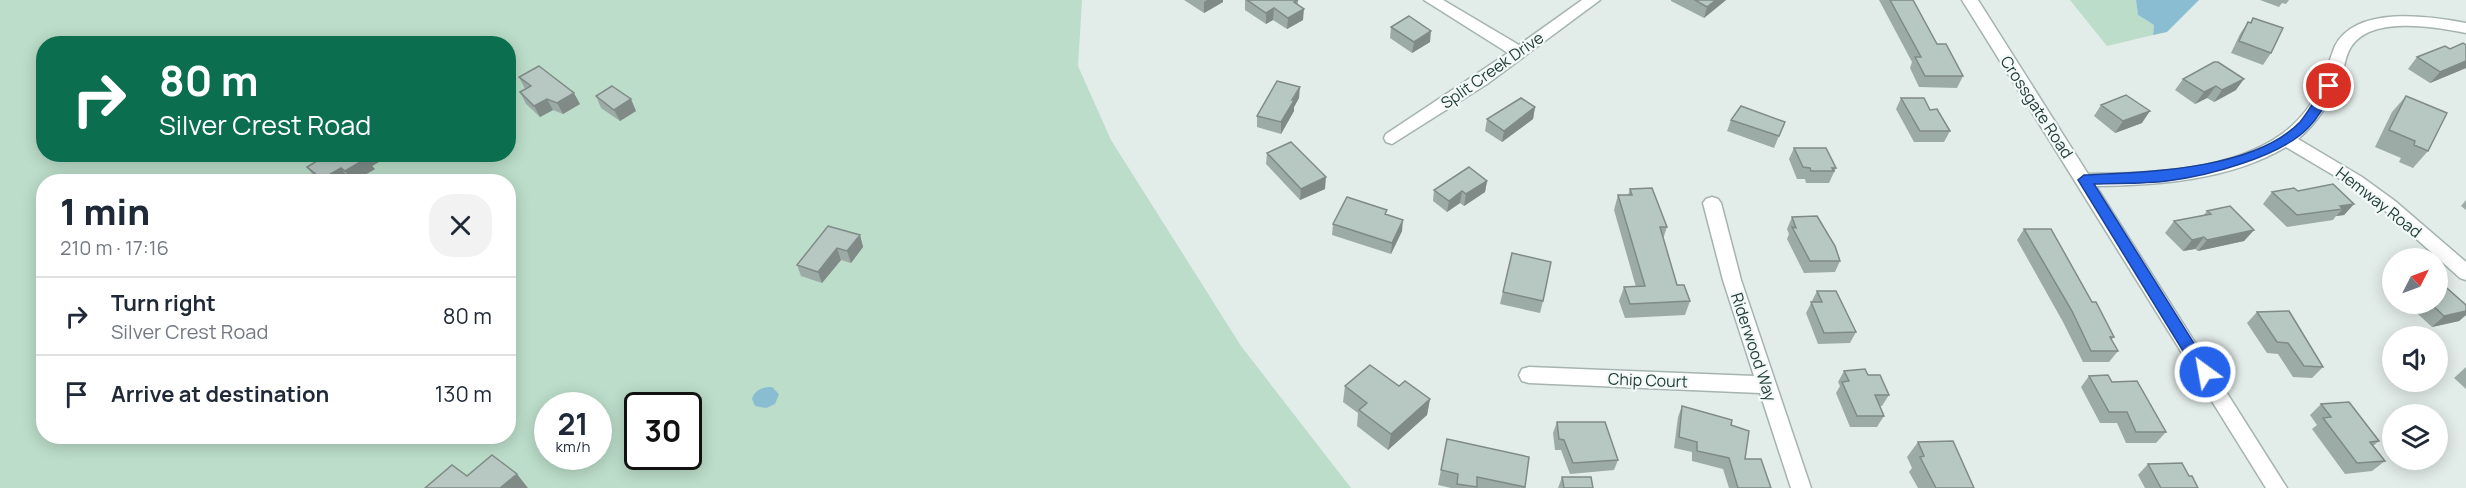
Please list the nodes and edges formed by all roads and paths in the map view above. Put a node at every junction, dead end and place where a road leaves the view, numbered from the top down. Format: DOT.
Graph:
graph roads {
  1 [pos="1431,0"];
  2 [pos="1592,0"];
  3 [pos="1970,0"];
  4 [pos="2463,28"];
  5 [pos="1519,52"];
  6 [pos="1392,138"];
  7 [pos="2286,139"];
  8 [pos="2084,180"];
  9 [pos="1712,203"];
  10 [pos="2466,273"];
  11 [pos="1529,375"];
  12 [pos="1766,385"];
  13 [pos="1801,488"];
  14 [pos="2277,488"];
  1 -- 5 [label="street"];
  2 -- 5 [label="street, Split Creek Drive"];
  3 -- 8 [label="street, Crossgate Road"];
  4 -- 7 [label="street"];
  5 -- 6 [label="street, Split Creek Drive"];
  7 -- 8 [label="street"];
  7 -- 10 [label="street, Hemway Road"];
  8 -- 14 [label="street, Crossgate Road"];
  9 -- 12 [label="street, Riderwood Way"];
  11 -- 12 [label="street, Chip Court"];
  12 -- 13 [label="street, Riderwood Way"];
}
